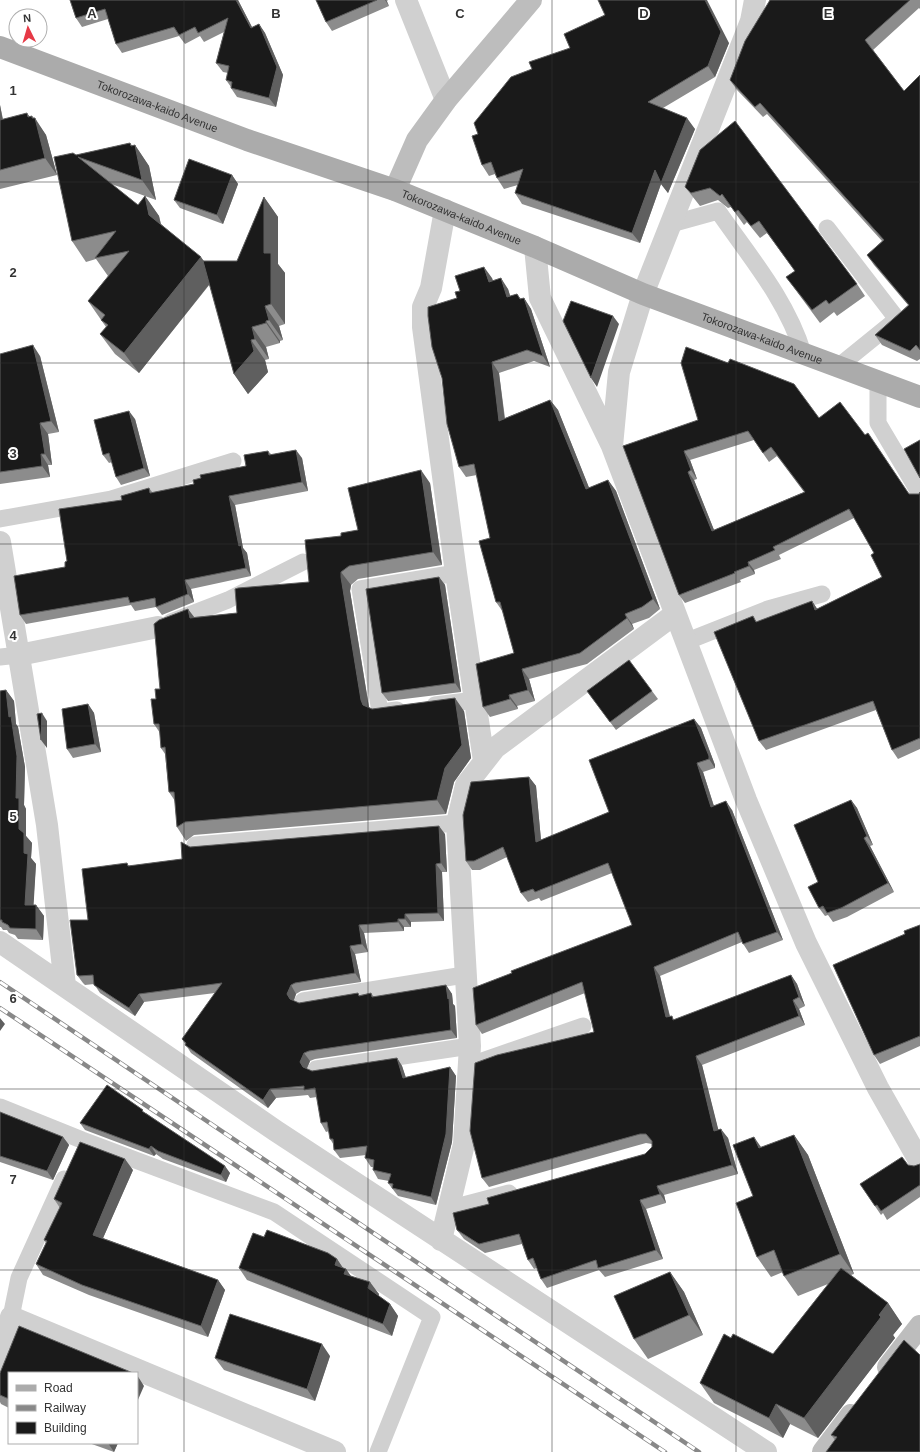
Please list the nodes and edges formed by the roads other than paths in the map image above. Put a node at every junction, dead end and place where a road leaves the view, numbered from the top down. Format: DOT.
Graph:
graph roads {
  1 [pos="406,0"];
  2 [pos="531,0"];
  3 [pos="755,0"];
  4 [pos="0,47"];
  5 [pos="446,100"];
  6 [pos="395,190"];
  7 [pos="445,210"];
  8 [pos="671,224"];
  9 [pos="827,228"];
  10 [pos="535,246"];
  11 [pos="643,294"];
  12 [pos="803,353"];
  13 [pos="839,366"];
  14 [pos="878,381"];
  15 [pos="918,395"];
  16 [pos="612,446"];
  17 [pos="233,461"];
  18 [pos="920,494"];
  19 [pos="0,519"];
  20 [pos="0,542"];
  21 [pos="303,562"];
  22 [pos="456,573"];
  23 [pos="822,594"];
  24 [pos="675,614"];
  25 [pos="158,628"];
  26 [pos="685,642"];
  27 [pos="9,656"];
  28 [pos="475,700"];
  29 [pos="484,761"];
  30 [pos="457,823"];
  31 [pos="195,845"];
  32 [pos="0,942"];
  33 [pos="464,975"];
  34 [pos="65,986"];
  35 [pos="303,1001"];
  36 [pos="583,1026"];
  37 [pos="469,1056"];
  38 [pos="316,1069"];
  39 [pos="0,1107"];
  40 [pos="76,1152"];
  41 [pos="920,1162"];
  42 [pos="523,1189"];
  43 [pos="448,1210"];
  44 [pos="441,1240"];
  45 [pos="11,1316"];
  46 [pos="920,1326"];
  47 [pos="0,1360"];
  48 [pos="876,1383"];
  49 [pos="862,1402"];
  50 [pos="335,1452"];
  51 [pos="378,1452"];
  52 [pos="766,1452"];
  53 [pos="822,1452"];
  1 -- 5 [label="street"];
  2 -- 5 [label="street"];
  3 -- 8 [label="street"];
  4 -- 6 [label="main road, Tokorozawa-kaido Avenue"];
  5 -- 6 [label="street"];
  6 -- 7 [label="main road, Tokorozawa-kaido Avenue"];
  7 -- 10 [label="main road, Tokorozawa-kaido Avenue"];
  7 -- 22 [label="street"];
  8 -- 11 [label="street"];
  8 -- 12 [label="lane"];
  9 -- 13 [label="lane"];
  10 -- 11 [label="main road, Tokorozawa-kaido Avenue"];
  10 -- 16 [label="street"];
  11 -- 12 [label="main road, Tokorozawa-kaido Avenue"];
  11 -- 16 [label="street"];
  12 -- 13 [label="main road, Tokorozawa-kaido Avenue"];
  13 -- 14 [label="main road, Tokorozawa-kaido Avenue"];
  14 -- 15 [label="main road, Tokorozawa-kaido Avenue"];
  14 -- 18 [label="lane"];
  16 -- 24 [label="street"];
  17 -- 19 [label="lane"];
  20 -- 27 [label="street"];
  21 -- 25 [label="lane"];
  22 -- 28 [label="street"];
  22 -- 28 [label="lane"];
  23 -- 26 [label="lane"];
  24 -- 26 [label="street"];
  24 -- 29 [label="street"];
  25 -- 27 [label="street"];
  26 -- 41 [label="street"];
  27 -- 34 [label="street"];
  28 -- 29 [label="street"];
  29 -- 30 [label="street"];
  30 -- 31 [label="lane"];
  30 -- 33 [label="street"];
  32 -- 34 [label="street"];
  33 -- 35 [label="lane"];
  33 -- 37 [label="street"];
  34 -- 44 [label="street"];
  36 -- 37 [label="lane"];
  37 -- 38 [label="lane"];
  37 -- 43 [label="street"];
  39 -- 40 [label="lane"];
  40 -- 45 [label="lane"];
  40 -- 51 [label="lane"];
  42 -- 43 [label="lane"];
  43 -- 44 [label="street"];
  44 -- 52 [label="street"];
  45 -- 47 [label="street"];
  45 -- 50 [label="street"];
  46 -- 48 [label="street"];
  49 -- 53 [label="street"];
}
